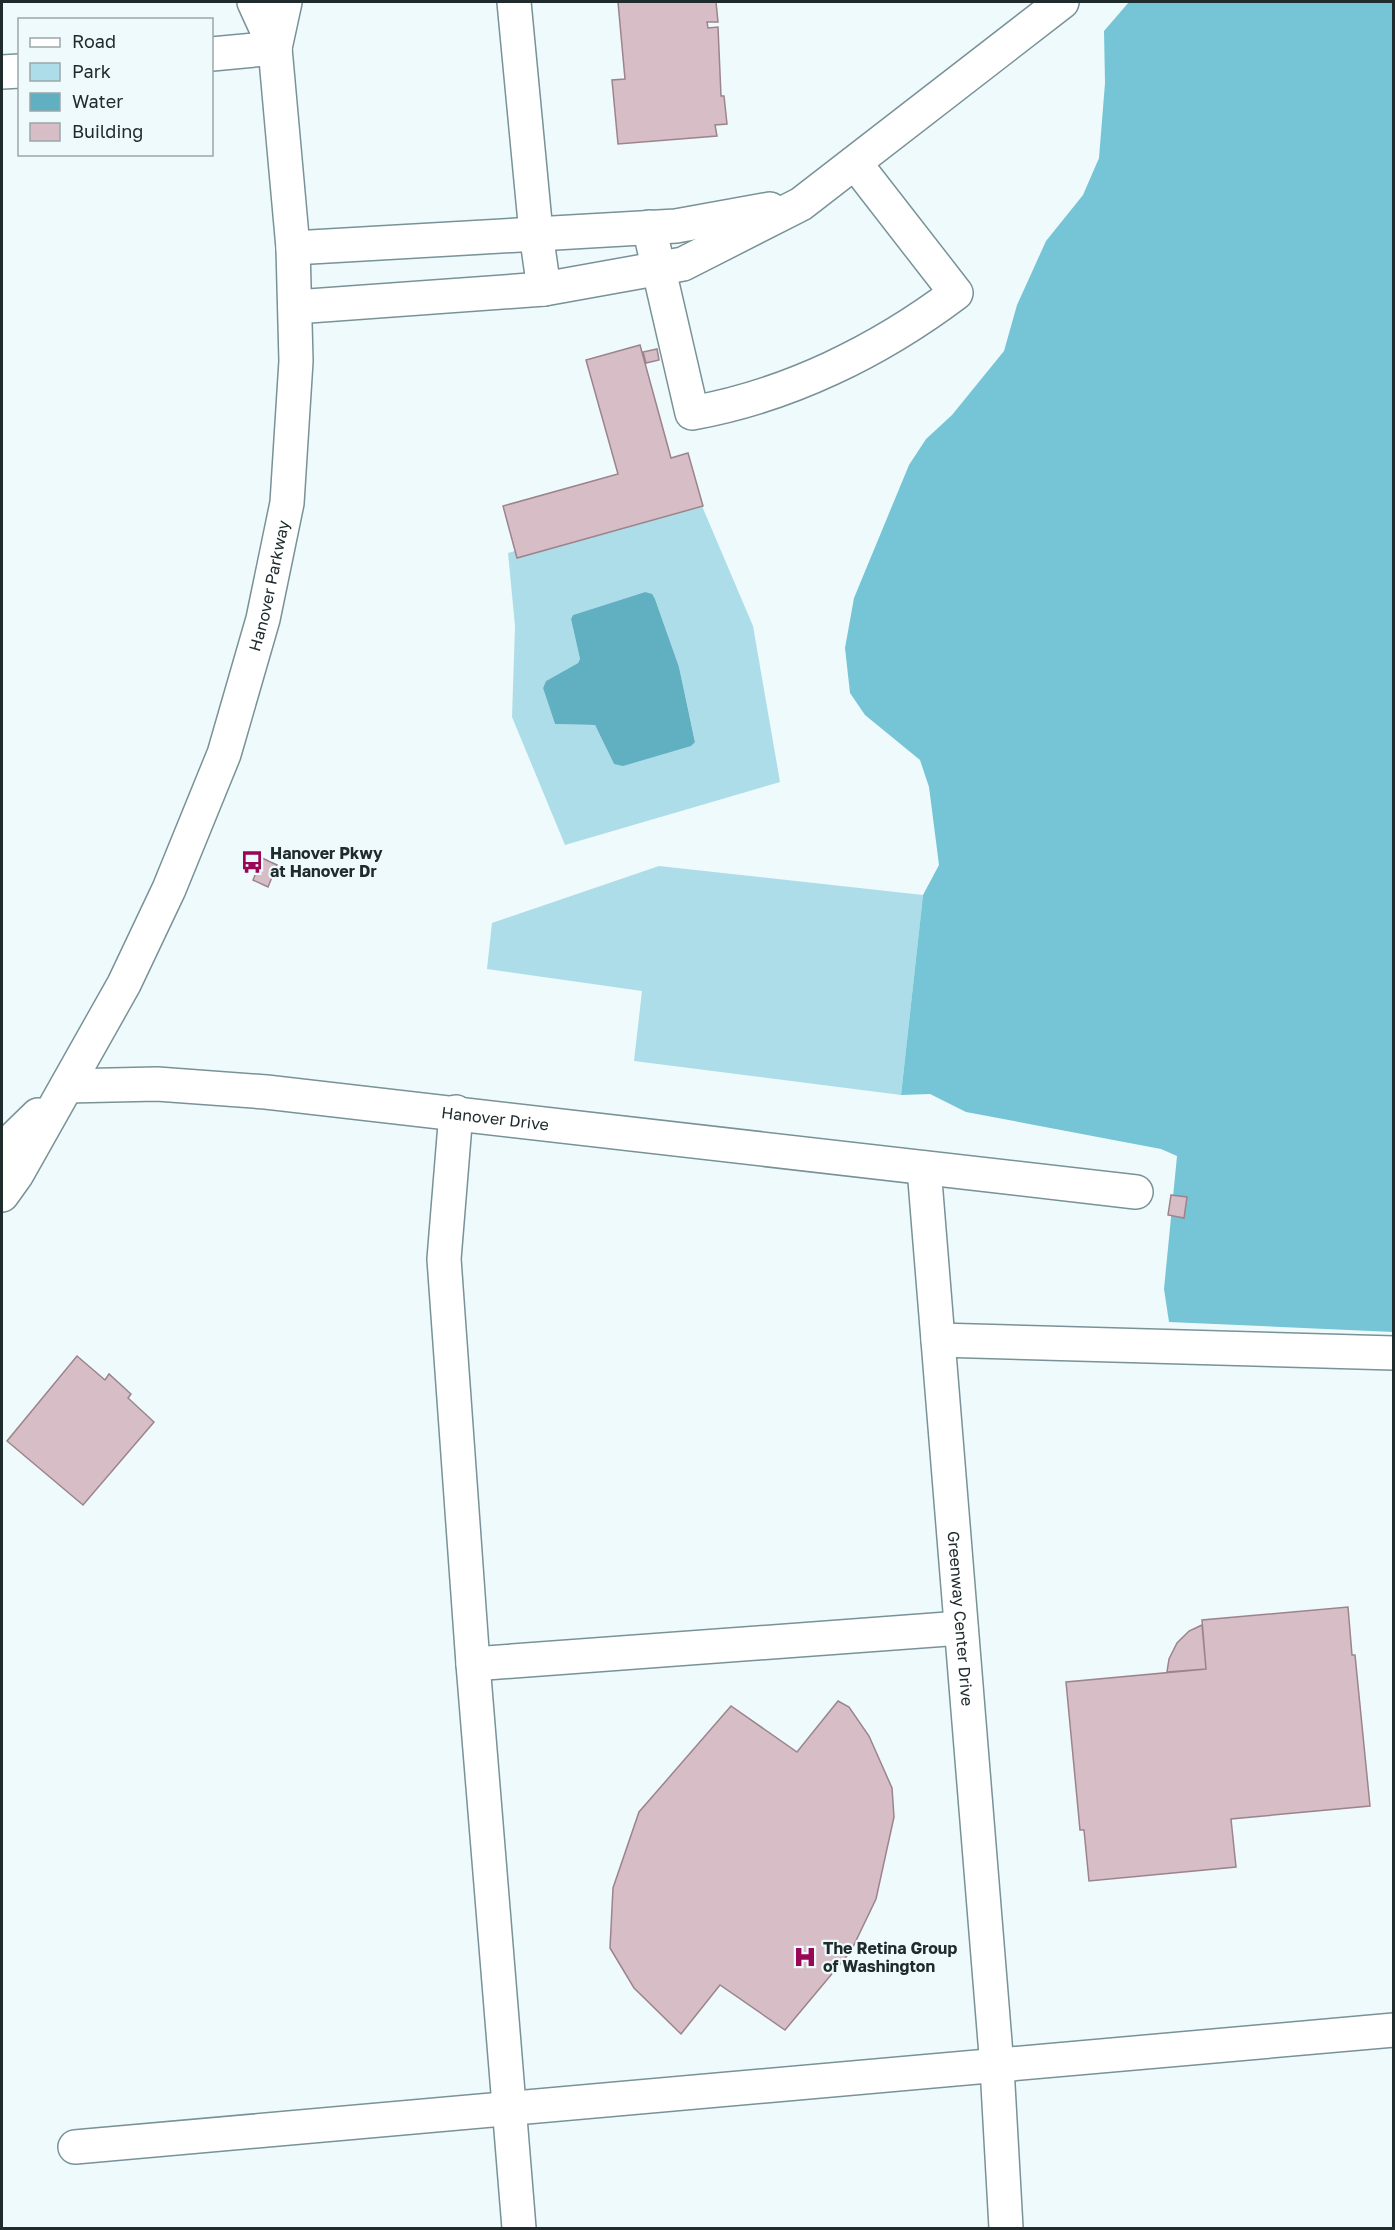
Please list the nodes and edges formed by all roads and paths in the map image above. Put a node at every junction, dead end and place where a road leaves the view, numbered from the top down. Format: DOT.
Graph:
graph roads {
  1 [pos="254,2"];
  2 [pos="285,2"];
  3 [pos="514,2"];
  4 [pos="1062,2"];
  5 [pos="275,48"];
  6 [pos="213,54"];
  7 [pos="18,71"];
  8 [pos="2,72"];
  9 [pos="855,163"];
  10 [pos="801,204"];
  11 [pos="649,227"];
  12 [pos="536,233"];
  13 [pos="293,248"];
  14 [pos="657,269"];
  15 [pos="544,289"];
  16 [pos="295,307"];
  17 [pos="67,1086"];
  18 [pos="456,1112"];
  19 [pos="2,1150"];
  20 [pos="924,1168"];
  21 [pos="1136,1192"];
  22 [pos="2,1195"];
  23 [pos="938,1340"];
  24 [pos="1394,1353"];
  25 [pos="961,1628"];
  26 [pos="473,1664"];
  27 [pos="1394,2030"];
  28 [pos="997,2067"];
  29 [pos="509,2109"];
  30 [pos="75,2147"];
  31 [pos="519,2229"];
  32 [pos="1006,2229"];
  1 -- 5 [label="street, Hanover Parkway"];
  2 -- 5 [label="street, Hanover Parkway"];
  3 -- 12 [label="street"];
  4 -- 9 [label="street"];
  5 -- 6 [label="street"];
  5 -- 13 [label="street, Hanover Parkway"];
  7 -- 8 [label="street"];
  9 -- 10 [label="street"];
  9 -- 14 [label="street"];
  10 -- 11 [label="street"];
  10 -- 14 [label="street"];
  11 -- 12 [label="street"];
  11 -- 14 [label="street"];
  12 -- 13 [label="street"];
  12 -- 15 [label="street"];
  13 -- 16 [label="street, Hanover Parkway"];
  14 -- 15 [label="street"];
  15 -- 16 [label="street"];
  16 -- 17 [label="street, Hanover Parkway"];
  17 -- 18 [label="street, Hanover Drive"];
  17 -- 19 [label="street, Hanover Parkway"];
  17 -- 22 [label="street, Hanover Parkway"];
  18 -- 20 [label="street, Hanover Drive"];
  18 -- 26 [label="street"];
  20 -- 21 [label="street, Hanover Drive"];
  20 -- 23 [label="street, Greenway Center Drive"];
  23 -- 24 [label="street"];
  23 -- 25 [label="street, Greenway Center Drive"];
  25 -- 26 [label="street"];
  25 -- 28 [label="street, Greenway Center Drive"];
  26 -- 29 [label="street"];
  27 -- 28 [label="street"];
  28 -- 29 [label="street"];
  28 -- 32 [label="street, Greenway Center Drive"];
  29 -- 30 [label="street"];
  29 -- 31 [label="street"];
}
